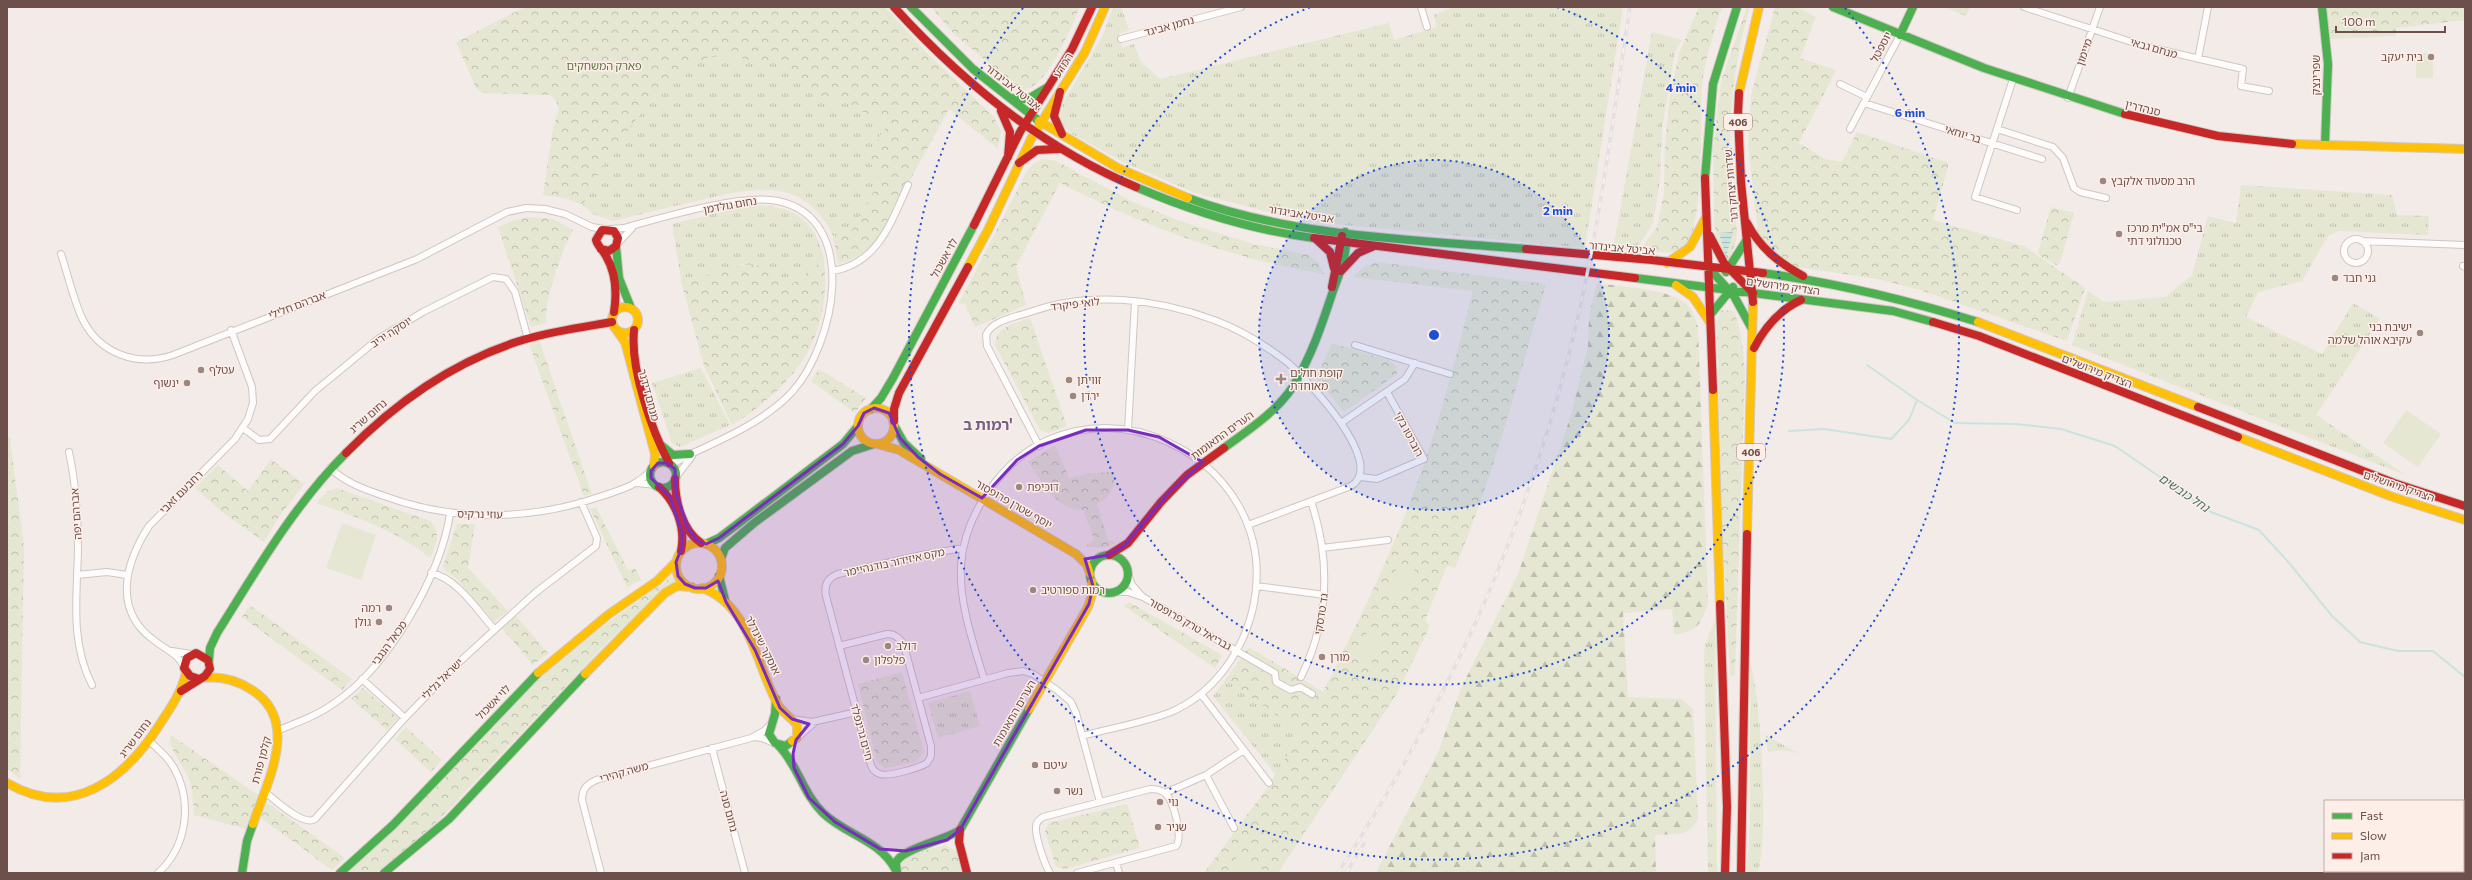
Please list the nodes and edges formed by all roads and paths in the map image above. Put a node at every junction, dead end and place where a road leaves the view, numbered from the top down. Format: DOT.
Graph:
graph roads {
  1 [pos="894,7"];
  2 [pos="911,7"];
  3 [pos="1092,7"];
  4 [pos="1105,7"];
  5 [pos="1241,7"];
  6 [pos="1421,7"];
  7 [pos="1737,7"];
  8 [pos="1759,7"];
  9 [pos="1832,7"];
  10 [pos="1913,7"];
  11 [pos="2024,7"];
  12 [pos="2100,7"];
  13 [pos="2208,7"];
  14 [pos="2322,7"];
  15 [pos="1427,27"];
  16 [pos="2092,29"];
  17 [pos="1900,35"];
  18 [pos="1121,39"];
  19 [pos="2198,59"];
  20 [pos="2013,79"];
  21 [pos="1840,84"];
  22 [pos="1048,87"];
  23 [pos="2268,91"];
  24 [pos="1060,92"];
  25 [pos="1004,95"];
  26 [pos="2068,98"];
  27 [pos="1865,100"];
  28 [pos="995,104"];
  29 [pos="1030,115"];
  30 [pos="1041,122"];
  31 [pos="1024,125"];
  32 [pos="1850,129"];
  33 [pos="1997,129"];
  34 [pos="1035,132"];
  35 [pos="1064,137"];
  36 [pos="1992,144"];
  37 [pos="2325,144"];
  38 [pos="2465,149"];
  39 [pos="1062,150"];
  40 [pos="1008,157"];
  41 [pos="2042,159"];
  42 [pos="1020,163"];
  43 [pos="908,185"];
  44 [pos="2106,198"];
  45 [pos="2017,210"];
  46 [pos="1706,215"];
  47 [pos="1744,216"];
  48 [pos="584,224"];
  49 [pos="634,225"];
  50 [pos="1707,227"];
  51 [pos="606,229"];
  52 [pos="1344,232"];
  53 [pos="1314,238"];
  54 [pos="1747,239"];
  55 [pos="1343,241"];
  56 [pos="2362,241"];
  57 [pos="2465,244"];
  58 [pos="599,245"];
  59 [pos="617,245"];
  60 [pos="1378,245"];
  61 [pos="61,254"];
  62 [pos="1667,263"];
  63 [pos="1708,267"];
  64 [pos="1729,269"];
  65 [pos="1337,270"];
  66 [pos="832,271"];
  67 [pos="1751,272"];
  68 [pos="1720,278"];
  69 [pos="1809,280"];
  70 [pos="1739,281"];
  71 [pos="1673,284"];
  72 [pos="1709,287"];
  73 [pos="1730,290"];
  74 [pos="1753,293"];
  75 [pos="1802,299"];
  76 [pos="1135,301"];
  77 [pos="631,308"];
  78 [pos="614,312"];
  79 [pos="1710,319"];
  80 [pos="612,322"];
  81 [pos="231,330"];
  82 [pos="634,330"];
  83 [pos="617,331"];
  84 [pos="1753,332"];
  85 [pos="528,339"];
  86 [pos="1355,345"];
  87 [pos="1754,349"];
  88 [pos="1415,363"];
  89 [pos="1450,374"];
  90 [pos="1300,375"];
  91 [pos="1387,392"];
  92 [pos="871,409"];
  93 [pos="894,423"];
  94 [pos="1341,423"];
  95 [pos="858,426"];
  96 [pos="243,428"];
  97 [pos="1128,430"];
  98 [pos="658,439"];
  99 [pos="875,444"];
  100 [pos="1038,446"];
  101 [pos="700,450"];
  102 [pos="69,452"];
  103 [pos="690,454"];
  104 [pos="1203,462"];
  105 [pos="670,464"];
  106 [pos="653,467"];
  107 [pos="330,468"];
  108 [pos="940,474"];
  109 [pos="1361,477"];
  110 [pos="676,478"];
  111 [pos="635,484"];
  112 [pos="658,486"];
  113 [pos="982,498"];
  114 [pos="1311,501"];
  115 [pos="581,502"];
  116 [pos="2465,506"];
  117 [pos="450,514"];
  118 [pos="2465,520"];
  119 [pos="1248,525"];
  120 [pos="1388,540"];
  121 [pos="1130,541"];
  122 [pos="704,543"];
  123 [pos="963,548"];
  124 [pos="1322,548"];
  125 [pos="680,552"];
  126 [pos="1076,554"];
  127 [pos="1106,556"];
  128 [pos="721,559"];
  129 [pos="676,562"];
  130 [pos="1126,566"];
  131 [pos="431,573"];
  132 [pos="1128,574"];
  133 [pos="77,575"];
  134 [pos="127,575"];
  135 [pos="719,576"];
  136 [pos="1091,578"];
  137 [pos="1256,586"];
  138 [pos="692,588"];
  139 [pos="702,588"];
  140 [pos="1112,592"];
  141 [pos="1325,595"];
  142 [pos="1143,597"];
  143 [pos="726,602"];
  144 [pos="1088,607"];
  145 [pos="494,629"];
  146 [pos="217,633"];
  147 [pos="839,646"];
  148 [pos="168,650"];
  149 [pos="1236,652"];
  150 [pos="193,654"];
  151 [pos="209,661"];
  152 [pos="185,670"];
  153 [pos="1301,677"];
  154 [pos="201,678"];
  155 [pos="362,679"];
  156 [pos="984,679"];
  157 [pos="231,681"];
  158 [pos="1045,682"];
  159 [pos="92,686"];
  160 [pos="180,692"];
  161 [pos="1201,694"];
  162 [pos="1312,694"];
  163 [pos="918,698"];
  164 [pos="776,699"];
  165 [pos="856,712"];
  166 [pos="405,718"];
  167 [pos="791,719"];
  168 [pos="817,722"];
  169 [pos="771,723"];
  170 [pos="279,730"];
  171 [pos="1082,736"];
  172 [pos="751,738"];
  173 [pos="796,739"];
  174 [pos="149,741"];
  175 [pos="777,744"];
  176 [pos="712,748"];
  177 [pos="1244,750"];
  178 [pos="794,768"];
  179 [pos="1206,775"];
  180 [pos="7,783"];
  181 [pos="1269,783"];
  182 [pos="264,791"];
  183 [pos="1165,793"];
  184 [pos="1100,802"];
  185 [pos="1234,828"];
  186 [pos="960,830"];
  187 [pos="946,840"];
  188 [pos="247,841"];
  189 [pos="880,849"];
  190 [pos="960,850"];
  191 [pos="906,851"];
  192 [pos="1116,863"];
  193 [pos="896,871"];
  194 [pos="158,873"];
  195 [pos="242,873"];
  196 [pos="247,873"];
  197 [pos="340,873"];
  198 [pos="384,873"];
  199 [pos="601,873"];
  200 [pos="745,873"];
  201 [pos="967,873"];
  202 [pos="1050,873"];
  203 [pos="1077,873"];
  204 [pos="1119,873"];
  205 [pos="1725,873"];
  206 [pos="1741,873"];
  1 -- 28 [label="street, אביטל אביגדור"];
  2 -- 25 [label="street, אביטל אביגדור"];
  3 -- 22 [label="street, המדע"];
  4 -- 24 [label="street, המדע"];
  5 -- 18 [label="street, נחמן אביגד"];
  6 -- 15 [label="street"];
  7 -- 46 [label="street, שדרות יצחק רגר / 406"];
  8 -- 47 [label="street, שדרות יצחק רגר / 406"];
  9 -- 17 [label="street, סנהדרין"];
  10 -- 17 [label="street, יוספטל"];
  11 -- 16 [label="street, מנחם גבאי"];
  12 -- 16 [label="street, מיימון"];
  13 -- 19 [label="street"];
  14 -- 37 [label="street, שפרינצק"];
  16 -- 19 [label="street, מנחם גבאי"];
  16 -- 26 [label="street, מיימון"];
  17 -- 20 [label="street, סנהדרין"];
  17 -- 27 [label="street, יוספטל"];
  19 -- 23 [label="street, מנחם גבאי"];
  20 -- 26 [label="street, סנהדרין"];
  20 -- 33 [label="street, בר יוחאי"];
  21 -- 27 [label="street"];
  22 -- 25 [label="street"];
  22 -- 29 [label="street, המדע"];
  24 -- 30 [label="street, המדע"];
  24 -- 35 [label="street"];
  25 -- 29 [label="street, אביטל אביגדור"];
  26 -- 37 [label="street, סנהדרין"];
  27 -- 32 [label="street, יוספטל"];
  27 -- 36 [label="street, בר יוחאי"];
  28 -- 31 [label="street, אביטל אביגדור"];
  28 -- 40 [label="street"];
  29 -- 30 [label="street, אביטל אביגדור"];
  29 -- 31 [label="street, לוי אשכול"];
  30 -- 34 [label="street, המדע"];
  30 -- 35 [label="street, אביטל אביגדור"];
  31 -- 34 [label="street, אביטל אביגדור"];
  31 -- 40 [label="street, לוי אשכול"];
  33 -- 36 [label="street, בר יוחאי"];
  33 -- 44 [label="street"];
  34 -- 39 [label="street, אביטל אביגדור"];
  34 -- 42 [label="street"];
  35 -- 52 [label="street, אביטל אביגדור"];
  36 -- 41 [label="street, בר יוחאי"];
  36 -- 45 [label="street, בר יוחאי"];
  37 -- 38 [label="street, סנהדרין"];
  39 -- 42 [label="street"];
  39 -- 53 [label="street, אביטל אביגדור"];
  40 -- 92 [label="street, לוי אשכול"];
  42 -- 93 [label="street"];
  43 -- 66 [label="street"];
  46 -- 50 [label="street, שדרות יצחק רגר / 406"];
  46 -- 62 [label="street"];
  47 -- 54 [label="street, שדרות יצחק רגר / 406"];
  47 -- 69 [label="street"];
  48 -- 51 [label="street, אברהם חלילי"];
  48 -- 58 [label="street, אברהם חלילי"];
  48 -- 81 [label="street, אברהם חלילי"];
  49 -- 51 [label="street, נחום גולדמן"];
  49 -- 59 [label="street"];
  49 -- 66 [label="street, נחום גולדמן"];
  50 -- 63 [label="street, שדרות יצחק רגר / 406"];
  50 -- 64 [label="street"];
  51 -- 58 [label="street"];
  51 -- 59 [label="street"];
  52 -- 55 [label="street, הערים התאומות"];
  52 -- 62 [label="street, אביטל אביגדור"];
  53 -- 55 [label="street, אביטל אביגדור"];
  53 -- 65 [label="street"];
  54 -- 64 [label="street"];
  54 -- 67 [label="street, שדרות יצחק רגר / 406"];
  55 -- 60 [label="street, אביטל אביגדור"];
  55 -- 65 [label="street, הערים התאומות"];
  56 -- 56 [label="street"];
  56 -- 57 [label="street"];
  58 -- 59 [label="street"];
  58 -- 78 [label="street"];
  59 -- 77 [label="street"];
  60 -- 65 [label="street"];
  60 -- 71 [label="street, אביטל אביגדור"];
  61 -- 81 [label="street, אברהם חלילי"];
  62 -- 63 [label="street, אביטל אביגדור"];
  63 -- 64 [label="street, אביטל אביגדור"];
  63 -- 68 [label="street"];
  63 -- 72 [label="street, שדרות יצחק רגר / 406"];
  64 -- 67 [label="street, אביטל אביגדור"];
  64 -- 68 [label="street"];
  64 -- 70 [label="street"];
  65 -- 90 [label="street, הערים התאומות"];
  66 -- 101 [label="street, נחום גולדמן"];
  67 -- 69 [label="street, הצדיק מירושלים"];
  67 -- 70 [label="street"];
  67 -- 74 [label="street, שדרות יצחק רגר / 406"];
  68 -- 72 [label="street"];
  68 -- 73 [label="street"];
  69 -- 116 [label="street, הצדיק מירושלים"];
  70 -- 73 [label="street"];
  70 -- 74 [label="street"];
  71 -- 72 [label="street, אביטל אביגדור"];
  71 -- 79 [label="street"];
  72 -- 73 [label="street, הצדיק מירושלים"];
  72 -- 79 [label="street, 406"];
  73 -- 74 [label="street, הצדיק מירושלים"];
  73 -- 79 [label="street"];
  73 -- 84 [label="street"];
  74 -- 75 [label="street, הצדיק מירושלים"];
  74 -- 84 [label="street, 406"];
  75 -- 87 [label="street"];
  75 -- 118 [label="street, הצדיק מירושלים"];
  76 -- 90 [label="street, לואי פיקרד"];
  76 -- 97 [label="street"];
  76 -- 100 [label="street, לואי פיקרד"];
  77 -- 78 [label="street"];
  77 -- 82 [label="street"];
  78 -- 80 [label="street"];
  79 -- 205 [label="street, 406"];
  80 -- 83 [label="street"];
  80 -- 85 [label="street, נחום שריג"];
  81 -- 96 [label="street, רחבעם זאבי"];
  82 -- 83 [label="street"];
  82 -- 98 [label="street, מנחם דידנר"];
  83 -- 106 [label="street, מנחם דידנר"];
  84 -- 87 [label="street, 406"];
  85 -- 96 [label="street, יוסקה יריב"];
  85 -- 107 [label="street, נחום שריג"];
  86 -- 88 [label="street"];
  87 -- 206 [label="street, 406"];
  88 -- 89 [label="street"];
  88 -- 91 [label="street"];
  90 -- 94 [label="street"];
  90 -- 104 [label="street, הערים התאומות"];
  91 -- 94 [label="street"];
  91 -- 109 [label="street, רוברטו בקי"];
  92 -- 93 [label="street"];
  92 -- 95 [label="street"];
  93 -- 99 [label="street"];
  93 -- 108 [label="street"];
  94 -- 109 [label="street"];
  95 -- 99 [label="street"];
  95 -- 122 [label="street"];
  96 -- 134 [label="street, רחבעם זאבי"];
  97 -- 100 [label="street"];
  97 -- 104 [label="street"];
  98 -- 103 [label="street"];
  98 -- 105 [label="street, מנחם דידנר"];
  99 -- 108 [label="street"];
  99 -- 128 [label="street"];
  100 -- 113 [label="street"];
  101 -- 103 [label="street, נחום גולדמן"];
  101 -- 110 [label="street, נחום גולדמן"];
  102 -- 133 [label="street, אברהם יפה"];
  103 -- 105 [label="street, נחום גולדמן"];
  104 -- 119 [label="street"];
  104 -- 121 [label="street, הערים התאומות"];
  105 -- 106 [label="street"];
  105 -- 110 [label="street"];
  106 -- 111 [label="street, עוזי נרקיס"];
  106 -- 112 [label="street"];
  107 -- 117 [label="street, עוזי נרקיס"];
  107 -- 146 [label="street, נחום שריג"];
  108 -- 113 [label="street, יוסף שטרן פרופסור"];
  109 -- 114 [label="street"];
  110 -- 112 [label="street"];
  110 -- 122 [label="street"];
  111 -- 112 [label="street, עוזי נרקיס"];
  111 -- 115 [label="street, עוזי נרקיס"];
  112 -- 125 [label="street"];
  113 -- 123 [label="street"];
  113 -- 126 [label="street, יוסף שטרן פרופסור"];
  114 -- 119 [label="street"];
  114 -- 124 [label="street, גד טדסקי"];
  115 -- 117 [label="street, עוזי נרקיס"];
  115 -- 145 [label="street, ישראל גלילי"];
  117 -- 131 [label="street, מכאל הנגבי"];
  119 -- 137 [label="street"];
  120 -- 124 [label="street"];
  121 -- 127 [label="street"];
  121 -- 130 [label="street"];
  122 -- 125 [label="street"];
  122 -- 128 [label="street"];
  123 -- 147 [label="street, מקס איזידור בודנהיימר"];
  123 -- 156 [label="street"];
  124 -- 141 [label="street, גד טדסקי"];
  125 -- 129 [label="street"];
  126 -- 127 [label="street"];
  126 -- 136 [label="street"];
  127 -- 130 [label="street"];
  127 -- 136 [label="street"];
  128 -- 135 [label="street"];
  129 -- 138 [label="street"];
  129 -- 197 [label="street, לוי אשכול"];
  130 -- 132 [label="street"];
  131 -- 145 [label="street"];
  131 -- 155 [label="street, מכאל הנגבי"];
  132 -- 140 [label="street"];
  132 -- 142 [label="street"];
  133 -- 134 [label="street"];
  133 -- 159 [label="street, אברהם יפה"];
  134 -- 148 [label="street, רחבעם זאבי"];
  135 -- 139 [label="street"];
  135 -- 143 [label="street, אוסקר שינדלר"];
  136 -- 140 [label="street"];
  136 -- 144 [label="street"];
  137 -- 141 [label="street"];
  137 -- 149 [label="street"];
  138 -- 139 [label="street"];
  138 -- 198 [label="street"];
  139 -- 143 [label="street, אוסקר שינדלר"];
  140 -- 142 [label="street"];
  140 -- 144 [label="street"];
  141 -- 153 [label="street, גד טדסקי"];
  142 -- 149 [label="street, גבריאל טרק פרופסור"];
  143 -- 164 [label="street, אוסקר שינדלר"];
  144 -- 158 [label="street, הערים התאומות"];
  145 -- 166 [label="street, ישראל גלילי"];
  146 -- 150 [label="street, נחום שריג"];
  146 -- 151 [label="street, נחום שריג"];
  147 -- 163 [label="street"];
  147 -- 165 [label="street, חיים גרינפלד"];
  148 -- 150 [label="street, רחבעם זאבי"];
  148 -- 152 [label="street, רחבעם זאבי"];
  149 -- 161 [label="street"];
  149 -- 162 [label="street, גבריאל טרק פרופסור"];
  150 -- 151 [label="street"];
  150 -- 152 [label="street"];
  151 -- 154 [label="street"];
  151 -- 157 [label="street, קלמן פורת"];
  152 -- 154 [label="street"];
  152 -- 160 [label="street, נחום שריג"];
  154 -- 157 [label="street, קלמן פורת"];
  154 -- 160 [label="street, נחום שריג"];
  155 -- 166 [label="street"];
  155 -- 170 [label="street, מכאל הנגבי"];
  156 -- 158 [label="street"];
  156 -- 163 [label="street"];
  157 -- 170 [label="street, קלמן פורת"];
  158 -- 171 [label="street"];
  158 -- 186 [label="street, הערים התאומות"];
  160 -- 174 [label="street, נחום שריג"];
  161 -- 171 [label="street"];
  161 -- 177 [label="street"];
  163 -- 165 [label="street, חיים גרינפלד"];
  164 -- 167 [label="street, אוסקר שינדלר"];
  164 -- 169 [label="street"];
  165 -- 168 [label="street"];
  166 -- 182 [label="street, ישראל גלילי"];
  167 -- 168 [label="street"];
  167 -- 169 [label="street"];
  167 -- 173 [label="street"];
  168 -- 173 [label="street"];
  169 -- 172 [label="street, משה קהירי"];
  169 -- 175 [label="street"];
  170 -- 182 [label="street, קלמן פורת"];
  171 -- 184 [label="street"];
  172 -- 175 [label="street, משה קהירי"];
  172 -- 176 [label="street, משה קהירי"];
  173 -- 175 [label="street"];
  173 -- 178 [label="street"];
  174 -- 180 [label="street, נחום שריג"];
  174 -- 194 [label="street"];
  175 -- 178 [label="street"];
  176 -- 199 [label="street, משה קהירי"];
  176 -- 200 [label="street, נחום סנה"];
  177 -- 179 [label="street"];
  177 -- 181 [label="street"];
  178 -- 189 [label="street"];
  179 -- 183 [label="street"];
  179 -- 185 [label="street"];
  182 -- 188 [label="street, קלמן פורת"];
  183 -- 184 [label="street"];
  183 -- 192 [label="street"];
  184 -- 202 [label="street"];
  186 -- 187 [label="street"];
  186 -- 190 [label="street"];
  187 -- 190 [label="street"];
  187 -- 191 [label="street"];
  188 -- 195 [label="street, קלמן פורת"];
  188 -- 196 [label="street, קלמן פורת"];
  189 -- 191 [label="street"];
  189 -- 193 [label="street"];
  190 -- 201 [label="street"];
  191 -- 193 [label="street"];
  192 -- 203 [label="street"];
  192 -- 204 [label="street"];
}
